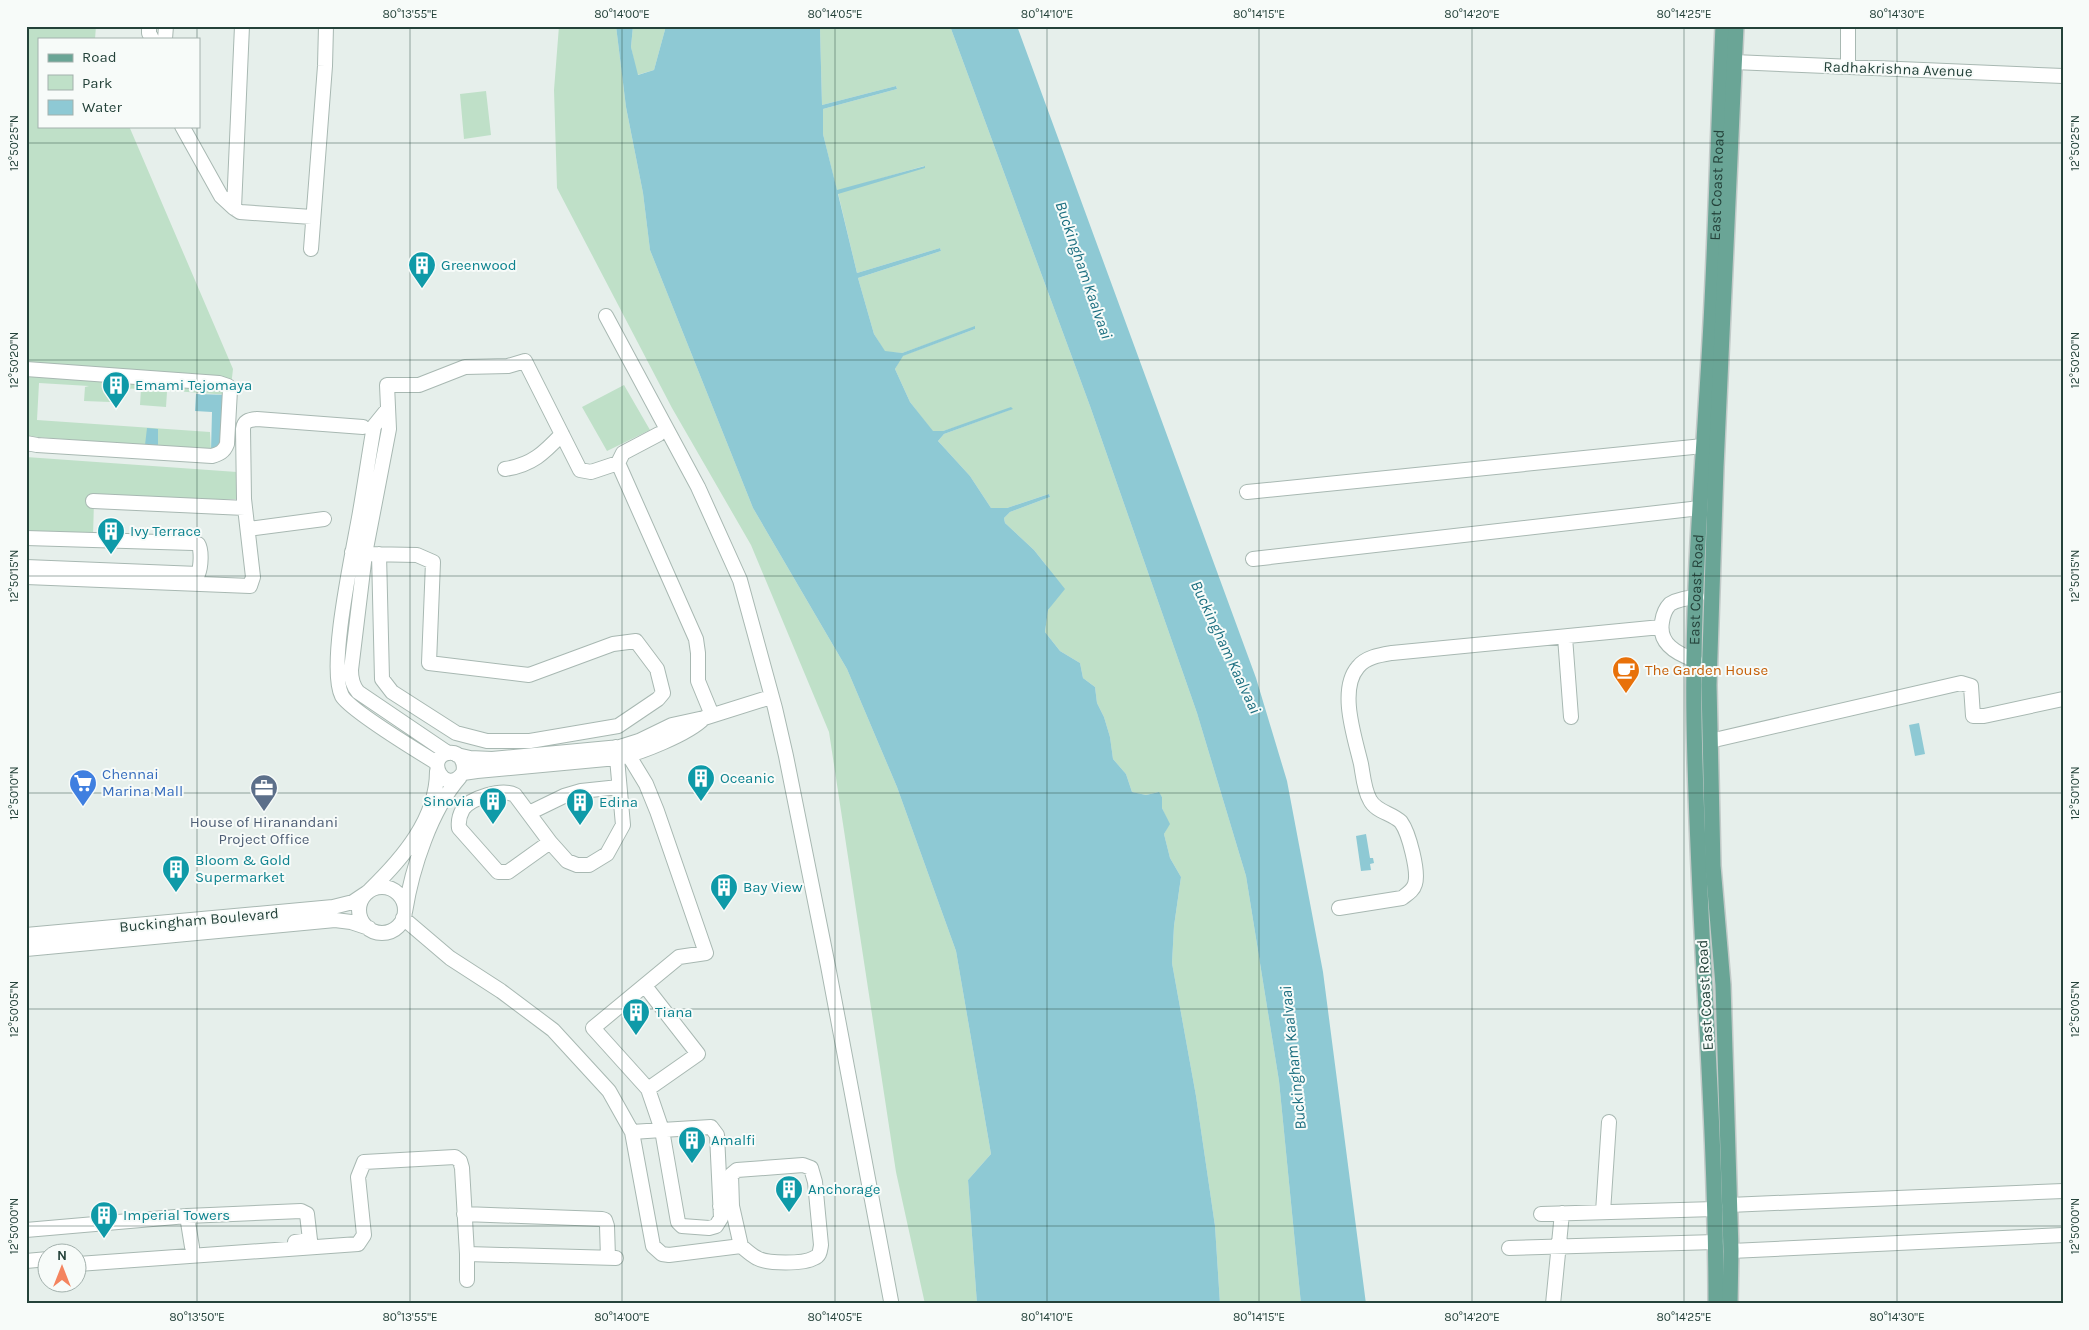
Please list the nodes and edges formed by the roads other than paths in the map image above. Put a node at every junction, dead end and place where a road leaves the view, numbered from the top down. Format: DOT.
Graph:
graph roads {
  1 [pos="149,26"];
  2 [pos="242,26"];
  3 [pos="326,26"];
  4 [pos="1723,26"];
  5 [pos="1736,26"];
  6 [pos="1848,26"];
  7 [pos="152,38"];
  8 [pos="1734,62"];
  9 [pos="1848,67"];
  10 [pos="2063,76"];
  11 [pos="183,128"];
  12 [pos="234,208"];
  13 [pos="312,217"];
  14 [pos="311,249"];
  15 [pos="606,316"];
  16 [pos="26,369"];
  17 [pos="363,427"];
  18 [pos="562,434"];
  19 [pos="660,434"];
  20 [pos="26,442"];
  21 [pos="1702,446"];
  22 [pos="618,463"];
  23 [pos="505,469"];
  24 [pos="1247,492"];
  25 [pos="93,501"];
  26 [pos="245,508"];
  27 [pos="1700,508"];
  28 [pos="324,519"];
  29 [pos="248,529"];
  30 [pos="26,538"];
  31 [pos="358,553"];
  32 [pos="379,554"];
  33 [pos="1253,560"];
  34 [pos="26,567"];
  35 [pos="26,577"];
  36 [pos="1697,597"];
  37 [pos="1661,627"];
  38 [pos="1565,637"];
  39 [pos="1695,660"];
  40 [pos="771,697"];
  41 [pos="2063,699"];
  42 [pos="708,717"];
  43 [pos="1571,717"];
  44 [pos="412,728"];
  45 [pos="402,740"];
  46 [pos="1710,741"];
  47 [pos="452,754"];
  48 [pos="621,754"];
  49 [pos="437,767"];
  50 [pos="461,775"];
  51 [pos="619,787"];
  52 [pos="529,813"];
  53 [pos="550,842"];
  54 [pos="369,892"];
  55 [pos="1339,908"];
  56 [pos="404,915"];
  57 [pos="369,928"];
  58 [pos="159,930"];
  59 [pos="26,935"];
  60 [pos="26,948"];
  61 [pos="645,986"];
  62 [pos="648,1089"];
  63 [pos="1609,1122"];
  64 [pos="662,1130"];
  65 [pos="632,1132"];
  66 [pos="2063,1191"];
  67 [pos="726,1206"];
  68 [pos="1722,1207"];
  69 [pos="1603,1212"];
  70 [pos="1562,1213"];
  71 [pos="464,1214"];
  72 [pos="1541,1214"];
  73 [pos="187,1216"];
  74 [pos="26,1230"];
  75 [pos="2063,1235"];
  76 [pos="1716,1242"];
  77 [pos="741,1246"];
  78 [pos="1559,1246"];
  79 [pos="192,1247"];
  80 [pos="1509,1248"];
  81 [pos="1731,1251"];
  82 [pos="467,1254"];
  83 [pos="88,1256"];
  84 [pos="88,1263"];
  85 [pos="467,1280"];
  86 [pos="891,1301"];
  87 [pos="1553,1304"];
  88 [pos="1563,1304"];
  89 [pos="1716,1304"];
  90 [pos="1730,1304"];
  1 -- 7 [label="street"];
  2 -- 12 [label="street"];
  3 -- 13 [label="street"];
  4 -- 21 [label="main road, East Coast Road"];
  5 -- 8 [label="main road, East Coast Road"];
  6 -- 9 [label="street"];
  8 -- 9 [label="street, Radhakrishna Avenue"];
  8 -- 46 [label="main road, East Coast Road"];
  9 -- 10 [label="street, Radhakrishna Avenue"];
  11 -- 12 [label="street"];
  12 -- 13 [label="street"];
  13 -- 14 [label="street"];
  15 -- 40 [label="street"];
  16 -- 20 [label="street"];
  17 -- 26 [label="street"];
  18 -- 22 [label="street"];
  18 -- 23 [label="street"];
  18 -- 31 [label="street"];
  19 -- 22 [label="street"];
  21 -- 24 [label="street"];
  21 -- 27 [label="main road, East Coast Road"];
  22 -- 42 [label="street"];
  25 -- 26 [label="street"];
  26 -- 29 [label="street"];
  27 -- 33 [label="street"];
  27 -- 36 [label="main road, East Coast Road"];
  28 -- 29 [label="street"];
  29 -- 35 [label="street"];
  30 -- 34 [label="street"];
  31 -- 32 [label="street"];
  31 -- 44 [label="street"];
  31 -- 45 [label="street"];
  32 -- 32 [label="street"];
  36 -- 37 [label="street"];
  36 -- 39 [label="main road, East Coast Road"];
  37 -- 38 [label="street"];
  37 -- 39 [label="street"];
  38 -- 43 [label="street"];
  38 -- 55 [label="street"];
  39 -- 68 [label="main road, East Coast Road"];
  40 -- 42 [label="street"];
  40 -- 86 [label="street"];
  41 -- 46 [label="street"];
  42 -- 48 [label="street"];
  44 -- 45 [label="street"];
  44 -- 47 [label="street"];
  45 -- 49 [label="street"];
  46 -- 68 [label="main road, East Coast Road"];
  47 -- 48 [label="street"];
  47 -- 49 [label="street"];
  47 -- 50 [label="street"];
  48 -- 50 [label="street"];
  48 -- 51 [label="street"];
  48 -- 61 [label="street"];
  49 -- 50 [label="street"];
  49 -- 54 [label="street, Buckingham Boulevard"];
  50 -- 56 [label="street"];
  51 -- 52 [label="street"];
  51 -- 53 [label="street"];
  52 -- 53 [label="street"];
  52 -- 53 [label="street"];
  54 -- 56 [label="street, Buckingham Boulevard"];
  54 -- 57 [label="street, Buckingham Boulevard"];
  54 -- 58 [label="street, Buckingham Boulevard"];
  56 -- 57 [label="street, Buckingham Boulevard"];
  56 -- 65 [label="street"];
  57 -- 58 [label="street, Buckingham Boulevard"];
  58 -- 59 [label="street, Buckingham Boulevard"];
  58 -- 60 [label="street, Buckingham Boulevard"];
  61 -- 62 [label="street"];
  61 -- 62 [label="street"];
  62 -- 64 [label="street"];
  63 -- 69 [label="street"];
  64 -- 65 [label="street"];
  64 -- 67 [label="street"];
  64 -- 67 [label="street"];
  65 -- 77 [label="street"];
  66 -- 68 [label="street"];
  67 -- 77 [label="street"];
  67 -- 77 [label="street"];
  68 -- 69 [label="street"];
  68 -- 76 [label="main road, East Coast Road"];
  68 -- 81 [label="main road, East Coast Road"];
  69 -- 70 [label="street"];
  70 -- 72 [label="street"];
  70 -- 78 [label="street"];
  71 -- 82 [label="street"];
  71 -- 82 [label="street"];
  71 -- 84 [label="street"];
  73 -- 74 [label="street"];
  73 -- 79 [label="street"];
  73 -- 79 [label="street"];
  75 -- 81 [label="street"];
  76 -- 78 [label="street"];
  76 -- 89 [label="main road, East Coast Road"];
  78 -- 80 [label="street"];
  78 -- 87 [label="street"];
  79 -- 83 [label="street"];
  81 -- 90 [label="main road, East Coast Road"];
  82 -- 85 [label="street"];
  87 -- 88 [label="street"];
}
